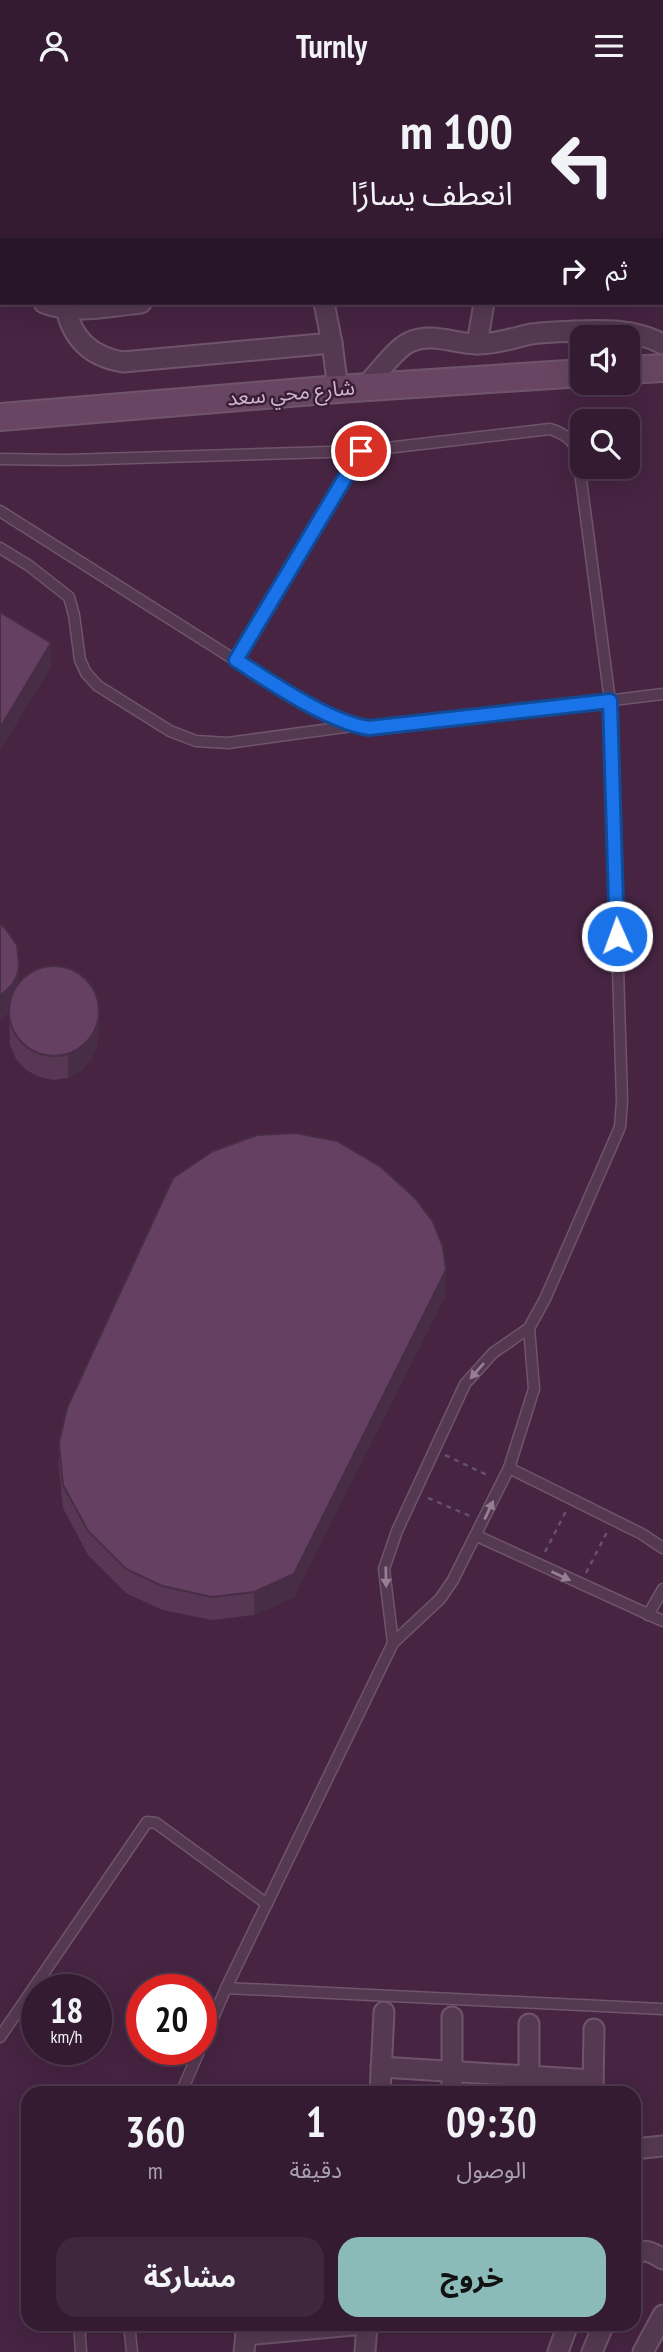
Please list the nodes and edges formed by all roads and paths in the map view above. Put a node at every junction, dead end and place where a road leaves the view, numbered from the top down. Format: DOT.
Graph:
graph roads {
  1 [pos="51,305"];
  2 [pos="116,305"];
  3 [pos="324,305"];
  4 [pos="484,305"];
  5 [pos="66,309"];
  6 [pos="332,344"];
  7 [pos="477,344"];
  8 [pos="663,344"];
  9 [pos="663,368"];
  10 [pos="640,369"];
  11 [pos="570,374"];
  12 [pos="364,387"];
  13 [pos="338,389"];
  14 [pos="0,417"];
  15 [pos="361,451"];
  16 [pos="0,459"];
  17 [pos="0,511"];
  18 [pos="0,548"];
  19 [pos="236,660"];
  20 [pos="663,694"];
  21 [pos="610,701"];
  22 [pos="352,726"];
  23 [pos="529,1328"];
  24 [pos="435,1450"];
  25 [pos="509,1468"];
  26 [pos="501,1483"];
  27 [pos="415,1492"];
  28 [pos="572,1499"];
  29 [pos="613,1519"];
  30 [pos="483,1522"];
  31 [pos="477,1536"];
  32 [pos="663,1548"];
  33 [pos="538,1565"];
  34 [pos="580,1585"];
  35 [pos="663,1589"];
  36 [pos="648,1615"];
  37 [pos="663,1621"];
  38 [pos="393,1643"];
  39 [pos="267,1904"];
  40 [pos="226,1989"];
  41 [pos="663,2009"];
  42 [pos="217,2010"];
  43 [pos="384,2012"];
  44 [pos="452,2017"];
  45 [pos="529,2024"];
  46 [pos="594,2029"];
  47 [pos="0,2037"];
  48 [pos="193,2065"];
  49 [pos="381,2067"];
  50 [pos="452,2071"];
  51 [pos="529,2085"];
  52 [pos="184,2086"];
  53 [pos="380,2086"];
  54 [pos="452,2086"];
  55 [pos="561,2086"];
  56 [pos="593,2086"];
  57 [pos="663,2146"];
  58 [pos="641,2148"];
  59 [pos="641,2251"];
  60 [pos="663,2259"];
  61 [pos="663,2315"];
  62 [pos="80,2331"];
  63 [pos="130,2331"];
  64 [pos="301,2331"];
  65 [pos="365,2331"];
  66 [pos="566,2331"];
  67 [pos="601,2331"];
  68 [pos="246,2337"];
  69 [pos="81,2352"];
  70 [pos="132,2352"];
  71 [pos="365,2352"];
  72 [pos="558,2352"];
  73 [pos="592,2352"];
  74 [pos="643,2352"];
  1 -- 5 [label="street"];
  2 -- 5 [label="street"];
  3 -- 6 [label="street"];
  4 -- 7 [label="street"];
  5 -- 6 [label="street"];
  6 -- 13 [label="street"];
  7 -- 8 [label="street"];
  7 -- 12 [label="street"];
  9 -- 10 [label="street"];
  11 -- 12 [label="street, شارع محي سعد"];
  12 -- 13 [label="street, شارع محي سعد"];
  13 -- 14 [label="street, شارع محي سعد"];
  15 -- 16 [label="lane"];
  15 -- 19 [label="lane"];
  15 -- 21 [label="lane"];
  17 -- 19 [label="lane"];
  18 -- 22 [label="lane"];
  19 -- 22 [label="lane"];
  20 -- 21 [label="lane"];
  21 -- 22 [label="lane"];
  21 -- 23 [label="lane"];
  23 -- 24 [label="lane, one-way"];
  23 -- 25 [label="lane"];
  24 -- 26 [label="path"];
  24 -- 27 [label="lane"];
  25 -- 26 [label="lane"];
  25 -- 28 [label="lane"];
  30 -- 26 [label="lane, one-way"];
  27 -- 30 [label="path"];
  27 -- 38 [label="lane, one-way"];
  28 -- 29 [label="lane"];
  28 -- 33 [label="path"];
  29 -- 32 [label="lane"];
  29 -- 34 [label="path"];
  30 -- 31 [label="lane"];
  31 -- 33 [label="lane"];
  31 -- 38 [label="lane"];
  33 -- 34 [label="lane, one-way"];
  34 -- 36 [label="lane"];
  35 -- 36 [label="lane"];
  36 -- 37 [label="lane"];
  38 -- 39 [label="lane"];
  39 -- 40 [label="lane"];
  39 -- 47 [label="lane"];
  40 -- 41 [label="lane"];
  40 -- 42 [label="lane"];
  43 -- 49 [label="street"];
  44 -- 50 [label="street"];
  45 -- 51 [label="street"];
  46 -- 56 [label="street"];
  48 -- 52 [label="lane"];
  49 -- 50 [label="street"];
  49 -- 53 [label="street"];
  50 -- 51 [label="street"];
  50 -- 54 [label="street"];
  51 -- 55 [label="street"];
  57 -- 58 [label="street"];
  59 -- 60 [label="street"];
  61 -- 74 [label="street"];
  62 -- 69 [label="lane"];
  63 -- 70 [label="lane"];
  64 -- 68 [label="street"];
  65 -- 71 [label="street"];
  66 -- 72 [label="street"];
  67 -- 73 [label="street"];
}
